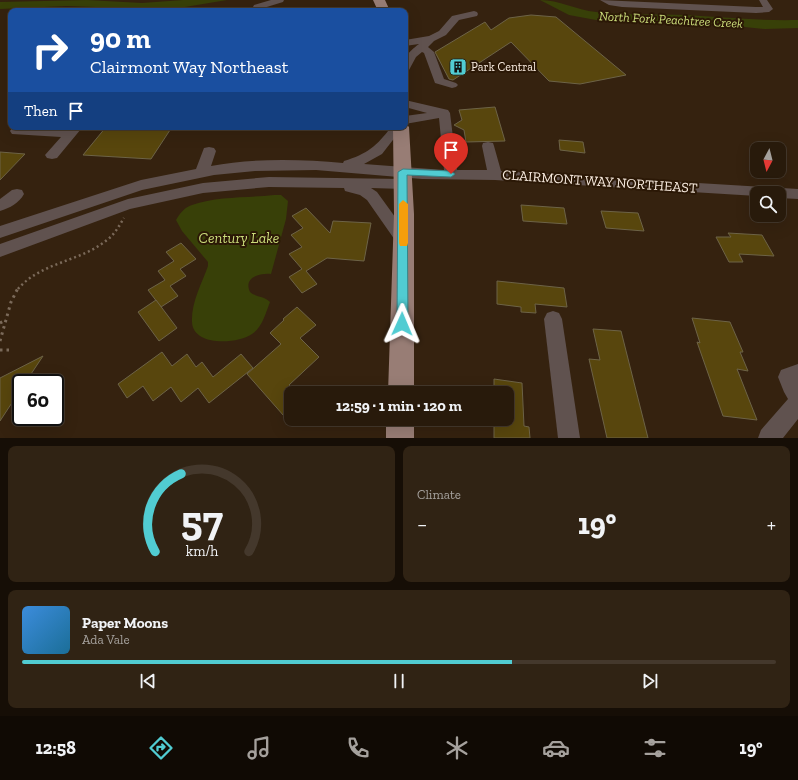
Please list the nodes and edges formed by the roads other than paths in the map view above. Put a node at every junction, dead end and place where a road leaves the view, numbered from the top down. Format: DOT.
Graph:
graph roads {
  1 [pos="280,0"];
  2 [pos="604,0"];
  3 [pos="763,0"];
  4 [pos="257,7"];
  5 [pos="474,14"];
  6 [pos="408,37"];
  7 [pos="431,39"];
  8 [pos="423,48"];
  9 [pos="408,63"];
  10 [pos="452,85"];
  11 [pos="408,104"];
  12 [pos="444,113"];
  13 [pos="408,119"];
  14 [pos="74,130"];
  15 [pos="395,130"];
  16 [pos="401,130"];
  17 [pos="16,131"];
  18 [pos="488,146"];
  19 [pos="209,151"];
  20 [pos="52,155"];
  21 [pos="316,165"];
  22 [pos="202,172"];
  23 [pos="451,174"];
  24 [pos="495,174"];
  25 [pos="403,178"];
  26 [pos="325,183"];
  27 [pos="17,194"];
  28 [pos="798,194"];
  29 [pos="0,206"];
  30 [pos="0,232"];
  31 [pos="403,239"];
  32 [pos="0,251"];
  33 [pos="553,319"];
  34 [pos="798,374"];
  35 [pos="401,386"];
  36 [pos="798,395"];
  37 [pos="798,403"];
  38 [pos="400,426"];
  39 [pos="400,438"];
  40 [pos="568,438"];
  41 [pos="769,438"];
  1 -- 4 [label="street"];
  2 -- 3 [label="street"];
  5 -- 7 [label="street"];
  6 -- 7 [label="street"];
  7 -- 8 [label="street"];
  8 -- 9 [label="street"];
  8 -- 10 [label="street"];
  11 -- 12 [label="street"];
  12 -- 13 [label="street"];
  12 -- 23 [label="street"];
  14 -- 17 [label="street"];
  14 -- 20 [label="street"];
  15 -- 21 [label="street"];
  16 -- 25 [label="main road"];
  18 -- 24 [label="street"];
  19 -- 22 [label="street"];
  21 -- 22 [label="street"];
  21 -- 25 [label="street"];
  22 -- 30 [label="street"];
  23 -- 24 [label="street, CLAIRMONT WAY NORTHEAST"];
  23 -- 25 [label="street, CLAIRMONT WAY NORTHEAST"];
  24 -- 28 [label="street, CLAIRMONT WAY NORTHEAST"];
  25 -- 26 [label="street"];
  25 -- 31 [label="main road"];
  26 -- 31 [label="street"];
  26 -- 32 [label="street"];
  27 -- 29 [label="street"];
  31 -- 35 [label="main road"];
  33 -- 40 [label="street"];
  34 -- 36 [label="street"];
  37 -- 41 [label="street"];
  38 -- 39 [label="main road"];
}
